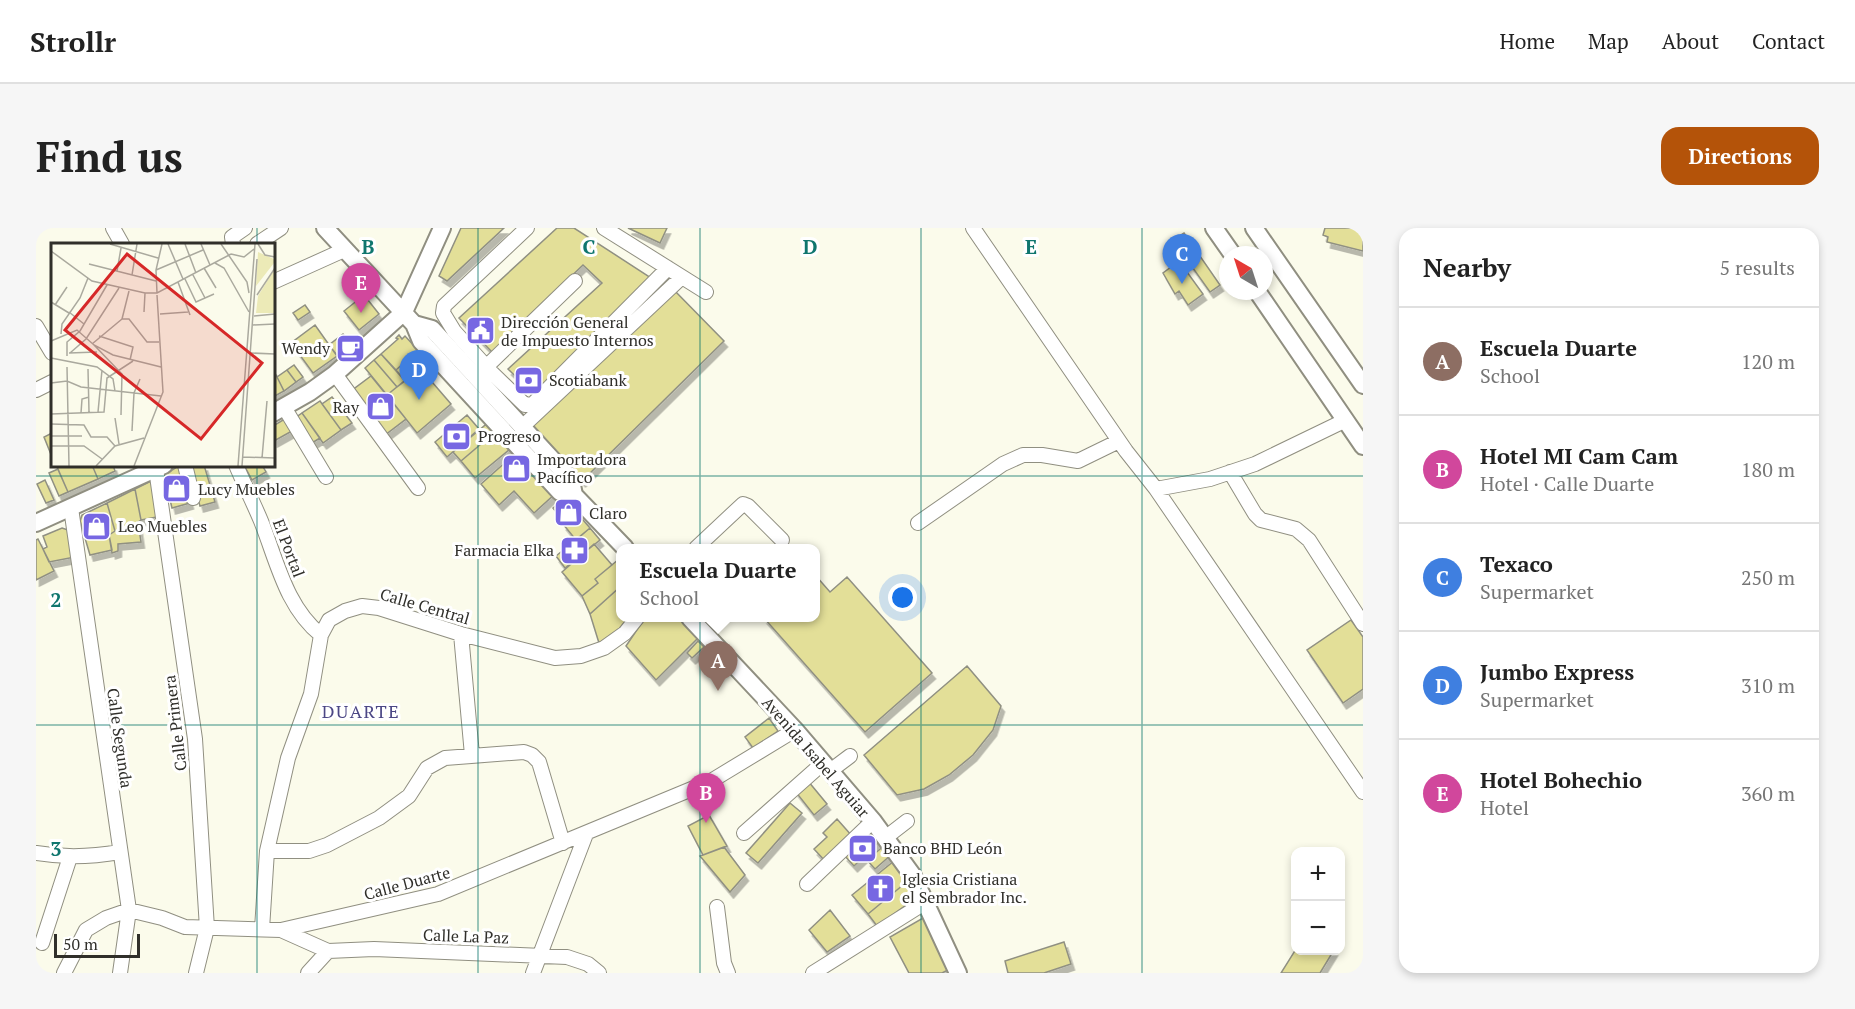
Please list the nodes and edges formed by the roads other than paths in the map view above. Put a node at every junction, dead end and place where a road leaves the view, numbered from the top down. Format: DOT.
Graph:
graph roads {
  1 [pos="113,228"];
  2 [pos="245,228"];
  3 [pos="281,228"];
  4 [pos="325,228"];
  5 [pos="442,228"];
  6 [pos="527,228"];
  7 [pos="604,228"];
  8 [pos="973,228"];
  9 [pos="1214,228"];
  10 [pos="1254,228"];
  11 [pos="121,243"];
  12 [pos="233,243"];
  13 [pos="258,243"];
  14 [pos="1227,246"];
  15 [pos="344,250"];
  16 [pos="668,268"];
  17 [pos="682,277"];
  18 [pos="575,281"];
  19 [pos="274,282"];
  20 [pos="706,292"];
  21 [pos="1263,300"];
  22 [pos="409,318"];
  23 [pos="36,326"];
  24 [pos="51,351"];
  25 [pos="486,373"];
  26 [pos="335,374"];
  27 [pos="51,382"];
  28 [pos="1363,385"];
  29 [pos="36,390"];
  30 [pos="279,410"];
  31 [pos="1346,420"];
  32 [pos="516,432"];
  33 [pos="1119,441"];
  34 [pos="1363,446"];
  35 [pos="185,466"];
  36 [pos="236,466"];
  37 [pos="160,467"];
  38 [pos="1230,472"];
  39 [pos="327,477"];
  40 [pos="418,488"];
  41 [pos="1156,489"];
  42 [pos="193,498"];
  43 [pos="71,508"];
  44 [pos="36,523"];
  45 [pos="918,523"];
  46 [pos="782,540"];
  47 [pos="620,544"];
  48 [pos="701,544"];
  49 [pos="634,622"];
  50 [pos="694,622"];
  51 [pos="1363,624"];
  52 [pos="461,634"];
  53 [pos="321,635"];
  54 [pos="795,730"];
  55 [pos="472,755"];
  56 [pos="850,756"];
  57 [pos="827,767"];
  58 [pos="1363,792"];
  59 [pos="873,821"];
  60 [pos="907,821"];
  61 [pos="744,832"];
  62 [pos="586,834"];
  63 [pos="885,838"];
  64 [pos="563,843"];
  65 [pos="267,851"];
  66 [pos="120,852"];
  67 [pos="36,853"];
  68 [pos="70,857"];
  69 [pos="807,884"];
  70 [pos="926,902"];
  71 [pos="717,907"];
  72 [pos="129,910"];
  73 [pos="207,928"];
  74 [pos="262,929"];
  75 [pos="281,930"];
  76 [pos="42,942"];
  77 [pos="328,951"];
  78 [pos="539,955"];
  79 [pos="64,973"];
  80 [pos="120,973"];
  81 [pos="196,973"];
  82 [pos="308,973"];
  83 [pos="533,973"];
  84 [pos="599,973"];
  85 [pos="728,973"];
  86 [pos="813,973"];
  87 [pos="958,973"];
  1 -- 11 [label="street"];
  2 -- 12 [label="street"];
  3 -- 13 [label="street"];
  4 -- 15 [label="main road"];
  5 -- 22 [label="main road"];
  6 -- 25 [label="street"];
  7 -- 16 [label="street"];
  8 -- 33 [label="street"];
  9 -- 14 [label="main road"];
  10 -- 28 [label="main road"];
  15 -- 19 [label="street"];
  15 -- 22 [label="main road"];
  16 -- 17 [label="street"];
  16 -- 25 [label="street"];
  17 -- 20 [label="street"];
  17 -- 32 [label="street"];
  18 -- 25 [label="street"];
  21 -- 31 [label="main road"];
  22 -- 25 [label="main road"];
  22 -- 26 [label="main road"];
  22 -- 32 [label="main road"];
  23 -- 24 [label="street"];
  25 -- 32 [label="main road"];
  26 -- 30 [label="main road"];
  26 -- 40 [label="street"];
  27 -- 29 [label="street"];
  30 -- 39 [label="street"];
  31 -- 34 [label="main road"];
  31 -- 38 [label="street"];
  32 -- 47 [label="main road"];
  33 -- 41 [label="street"];
  33 -- 45 [label="street"];
  35 -- 42 [label="street"];
  36 -- 53 [label="street, El Portal"];
  37 -- 43 [label="main road"];
  37 -- 73 [label="street, Calle Primera"];
  38 -- 41 [label="street"];
  38 -- 51 [label="street"];
  41 -- 58 [label="street"];
  43 -- 44 [label="main road"];
  43 -- 66 [label="street, Calle Segunda"];
  46 -- 48 [label="street"];
  49 -- 52 [label="street, Calle Central"];
  50 -- 54 [label="main road, Avenida Isabel Aguiar"];
  52 -- 53 [label="street, Calle Central"];
  52 -- 55 [label="street"];
  53 -- 65 [label="street"];
  54 -- 57 [label="main road, Avenida Isabel Aguiar"];
  54 -- 62 [label="street, Calle Duarte"];
  55 -- 64 [label="street"];
  55 -- 65 [label="street"];
  56 -- 57 [label="street"];
  57 -- 59 [label="main road, Avenida Isabel Aguiar"];
  57 -- 61 [label="street"];
  59 -- 63 [label="main road, Avenida Isabel Aguiar"];
  59 -- 69 [label="street"];
  60 -- 63 [label="street"];
  62 -- 64 [label="street, Calle Duarte"];
  62 -- 78 [label="street"];
  63 -- 70 [label="main road, Avenida Isabel Aguiar"];
  64 -- 75 [label="street, Calle Duarte"];
  65 -- 74 [label="street"];
  66 -- 68 [label="street"];
  66 -- 72 [label="street, Calle Segunda"];
  67 -- 68 [label="street"];
  68 -- 76 [label="street"];
  70 -- 86 [label="street"];
  70 -- 87 [label="main road, Avenida Isabel Aguiar"];
  71 -- 85 [label="street"];
  72 -- 73 [label="street, Calle Duarte"];
  72 -- 79 [label="street"];
  72 -- 80 [label="street, Calle Segunda"];
  73 -- 74 [label="street, Calle Duarte"];
  73 -- 81 [label="street, Calle Primera"];
  74 -- 75 [label="street, Calle Duarte"];
  75 -- 77 [label="street"];
  77 -- 78 [label="street, Calle La Paz"];
  77 -- 82 [label="street"];
  78 -- 83 [label="street"];
  78 -- 84 [label="street, Calle La Paz"];
}
